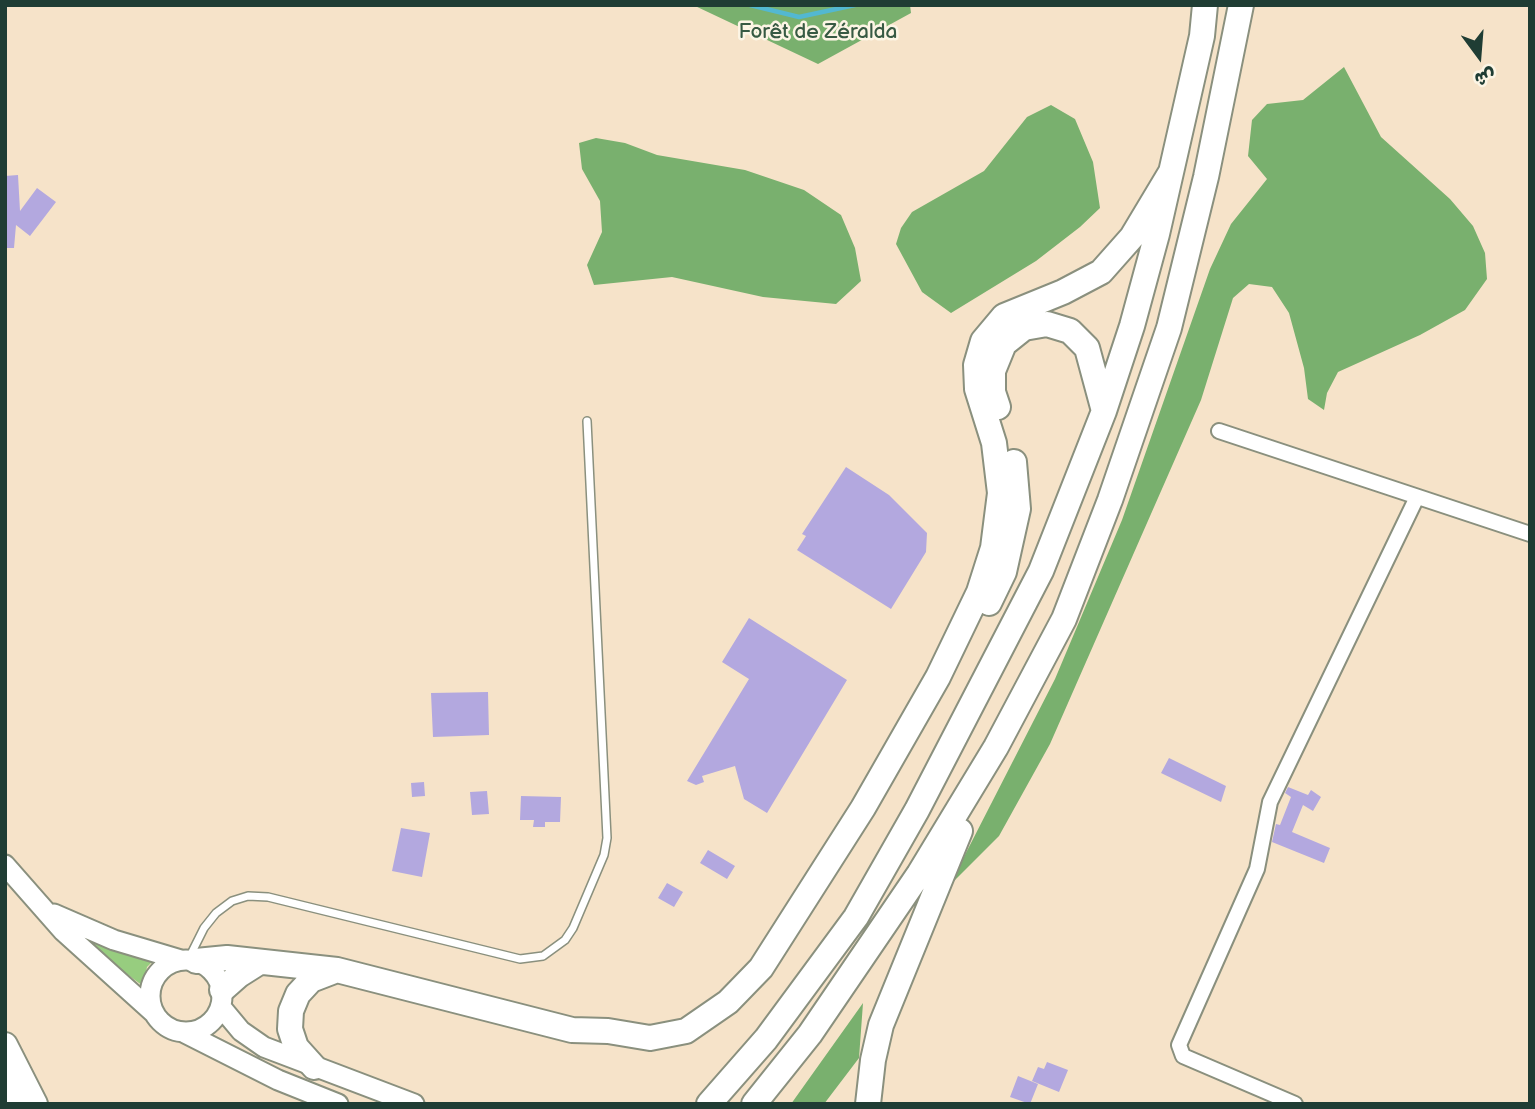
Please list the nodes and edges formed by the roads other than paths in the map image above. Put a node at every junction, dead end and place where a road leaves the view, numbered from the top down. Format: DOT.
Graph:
graph roads {
  1 [pos="1205,5"];
  2 [pos="1241,5"];
  3 [pos="1171,172"];
  4 [pos="1104,411"];
  5 [pos="587,421"];
  6 [pos="1219,431"];
  7 [pos="1417,497"];
  8 [pos="1530,534"];
  9 [pos="996,747"];
  10 [pos="5,865"];
  11 [pos="43,909"];
  12 [pos="188,960"];
  13 [pos="258,963"];
  14 [pos="337,970"];
  15 [pos="222,998"];
  16 [pos="155,1014"];
  17 [pos="572,1030"];
  18 [pos="183,1032"];
  19 [pos="5,1045"];
  20 [pos="314,1067"];
  21 [pos="5,1080"];
  22 [pos="15,1104"];
  23 [pos="35,1104"];
  24 [pos="338,1104"];
  25 [pos="414,1104"];
  26 [pos="709,1104"];
  27 [pos="754,1104"];
  28 [pos="868,1104"];
  29 [pos="1294,1104"];
  1 -- 3 [label="highway"];
  2 -- 9 [label="highway"];
  3 -- 4 [label="highway"];
  3 -- 17 [label="highway"];
  4 -- 17 [label="highway"];
  4 -- 26 [label="highway"];
  5 -- 12 [label="lane"];
  6 -- 7 [label="street"];
  7 -- 8 [label="street"];
  7 -- 29 [label="street"];
  9 -- 27 [label="highway"];
  9 -- 28 [label="highway"];
  10 -- 11 [label="main road"];
  11 -- 12 [label="main road"];
  11 -- 16 [label="main road"];
  12 -- 13 [label="highway"];
  12 -- 15 [label="main road"];
  12 -- 16 [label="main road"];
  13 -- 14 [label="highway"];
  13 -- 15 [label="highway"];
  14 -- 17 [label="highway"];
  14 -- 20 [label="highway"];
  15 -- 18 [label="main road"];
  15 -- 20 [label="main road"];
  16 -- 18 [label="main road"];
  18 -- 24 [label="main road"];
  19 -- 23 [label="highway"];
  20 -- 25 [label="main road"];
  21 -- 22 [label="highway"];
}
